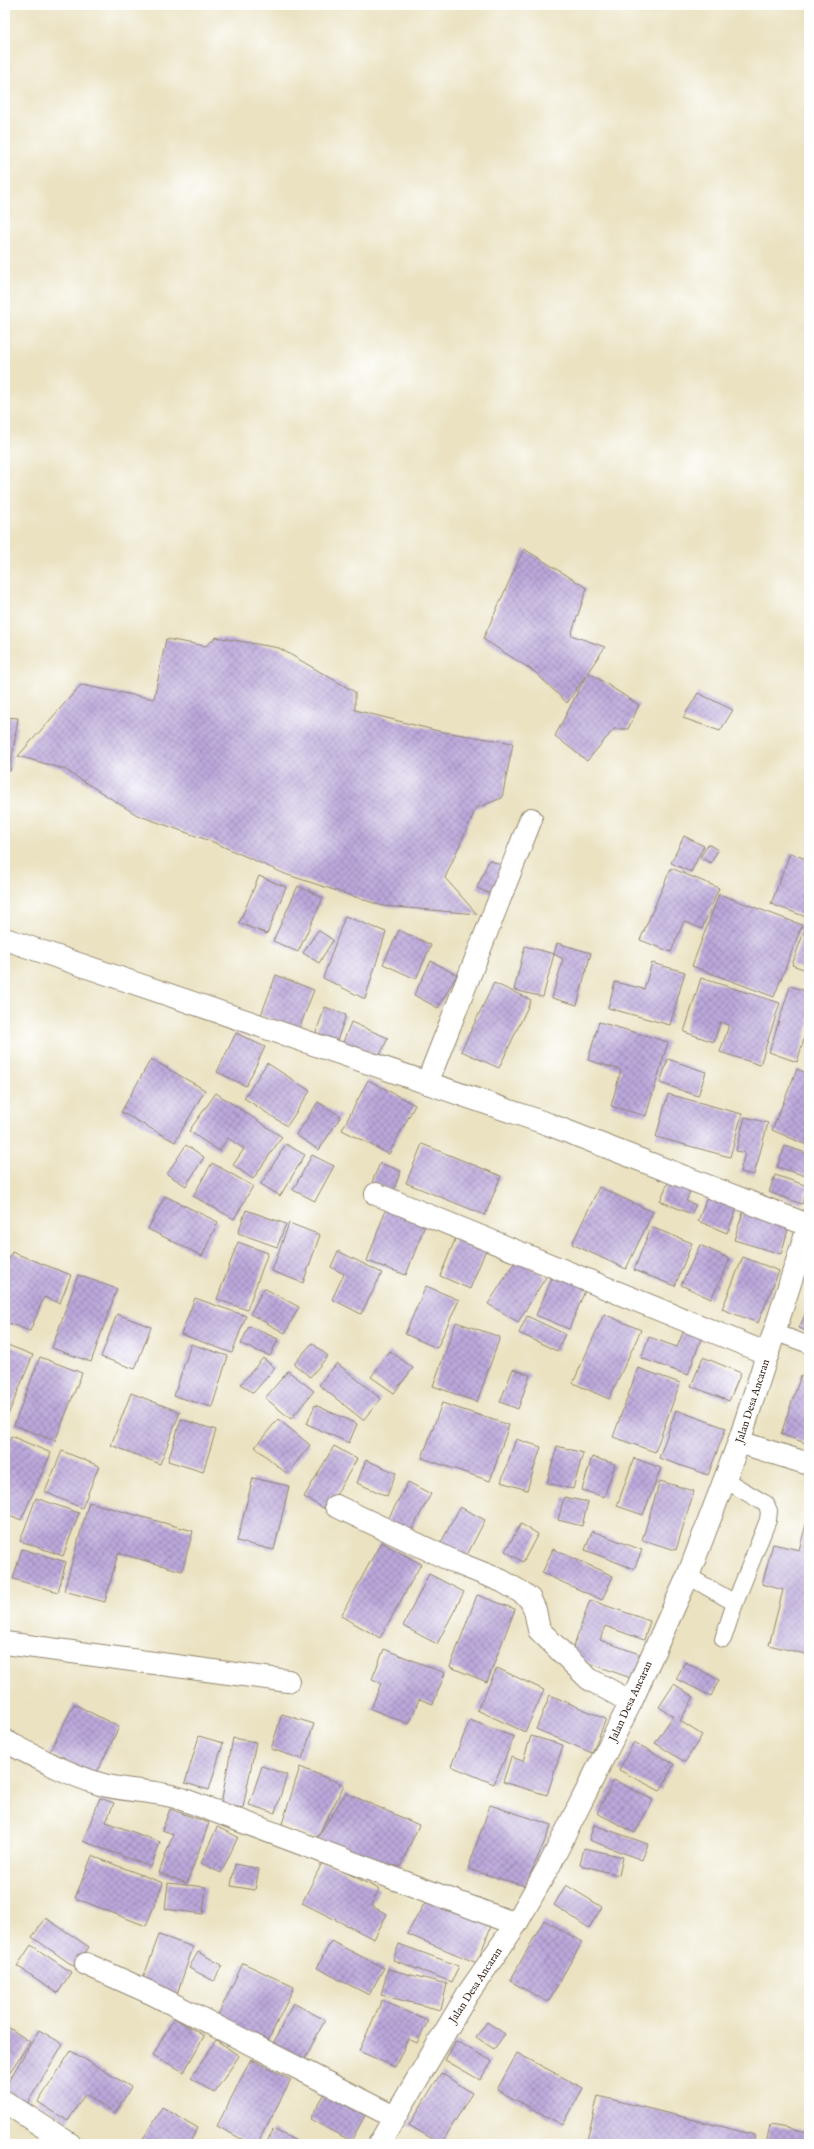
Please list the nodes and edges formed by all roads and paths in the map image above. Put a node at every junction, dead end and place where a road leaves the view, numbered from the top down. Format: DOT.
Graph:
graph roads {
  1 [pos="531,819"];
  2 [pos="5,939"];
  3 [pos="427,1083"];
  4 [pos="376,1194"];
  5 [pos="809,1225"];
  6 [pos="774,1332"];
  7 [pos="809,1345"];
  8 [pos="768,1354"];
  9 [pos="739,1442"];
  10 [pos="808,1459"];
  11 [pos="724,1480"];
  12 [pos="336,1506"];
  13 [pos="688,1576"];
  14 [pos="735,1603"];
  15 [pos="723,1639"];
  16 [pos="5,1643"];
  17 [pos="288,1681"];
  18 [pos="631,1702"];
  19 [pos="5,1741"];
  20 [pos="516,1924"];
  21 [pos="86,1964"];
  22 [pos="5,2102"];
  23 [pos="394,2117"];
  24 [pos="70,2144"];
  25 [pos="378,2144"];
  1 -- 3 [label="street"];
  2 -- 3 [label="street"];
  3 -- 5 [label="street"];
  4 -- 8 [label="street"];
  5 -- 6 [label="street, Jalan Desa Ancaran"];
  6 -- 7 [label="lane"];
  6 -- 8 [label="street, Jalan Desa Ancaran"];
  8 -- 9 [label="street, Jalan Desa Ancaran"];
  9 -- 10 [label="street"];
  9 -- 11 [label="street, Jalan Desa Ancaran"];
  11 -- 13 [label="street, Jalan Desa Ancaran"];
  11 -- 14 [label="lane"];
  12 -- 18 [label="street"];
  13 -- 14 [label="lane"];
  13 -- 18 [label="street, Jalan Desa Ancaran"];
  14 -- 15 [label="lane"];
  16 -- 17 [label="street"];
  18 -- 20 [label="street, Jalan Desa Ancaran"];
  19 -- 20 [label="street"];
  20 -- 23 [label="street, Jalan Desa Ancaran"];
  21 -- 23 [label="street"];
  22 -- 24 [label="street"];
  23 -- 25 [label="street, Jalan Desa Ancaran"];
}
